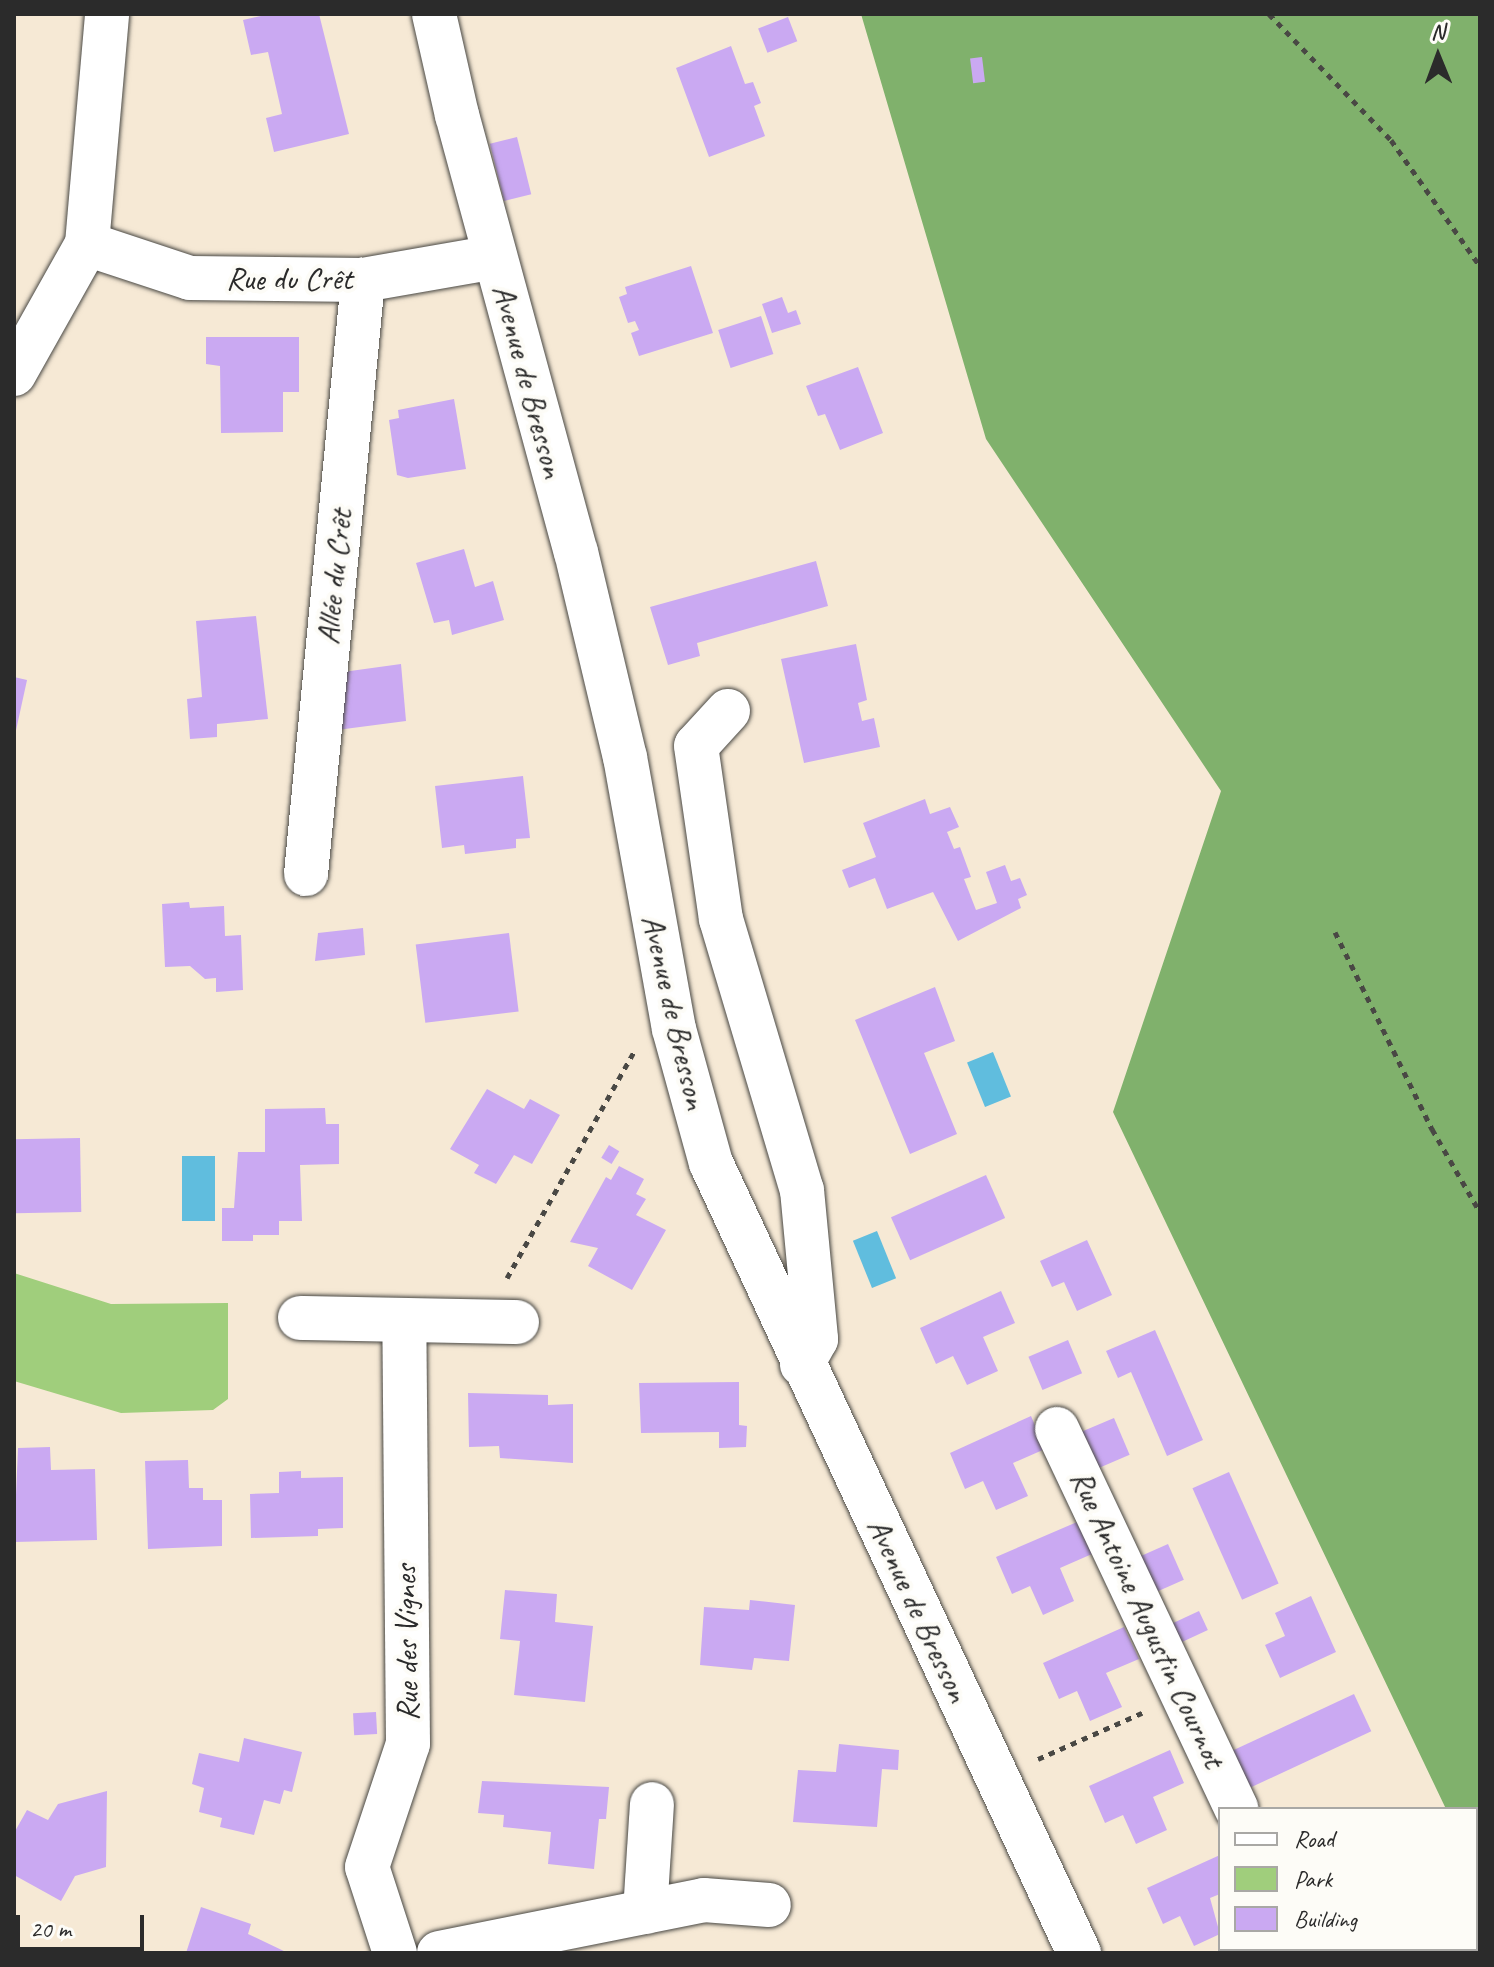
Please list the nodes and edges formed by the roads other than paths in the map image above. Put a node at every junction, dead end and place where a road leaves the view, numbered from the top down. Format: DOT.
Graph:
graph roads {
  1 [pos="107,14"];
  2 [pos="434,14"];
  3 [pos="87,244"];
  4 [pos="495,257"];
  5 [pos="363,280"];
  6 [pos="14,374"];
  7 [pos="728,711"];
  8 [pos="306,874"];
  9 [pos="300,1318"];
  10 [pos="404,1321"];
  11 [pos="500,1322"];
  12 [pos="802,1364"];
  13 [pos="1057,1429"];
  14 [pos="652,1804"];
  15 [pos="1236,1807"];
  16 [pos="769,1905"];
  17 [pos="645,1912"];
  18 [pos="395,1953"];
  19 [pos="439,1953"];
  20 [pos="1079,1953"];
  1 -- 3 [label="street"];
  2 -- 4 [label="street, Avenue de Bresson"];
  3 -- 5 [label="street, Rue du Crêt"];
  3 -- 6 [label="street"];
  4 -- 5 [label="street, Rue du Crêt"];
  4 -- 12 [label="street, Avenue de Bresson"];
  5 -- 8 [label="street, Allée du Crêt"];
  7 -- 12 [label="street"];
  9 -- 10 [label="street"];
  10 -- 11 [label="street"];
  10 -- 18 [label="street, Rue des Vignes"];
  12 -- 20 [label="street, Avenue de Bresson"];
  13 -- 15 [label="street, Rue Antoine Augustin Cournot"];
  14 -- 17 [label="street"];
  16 -- 17 [label="street"];
  17 -- 19 [label="street"];
}
